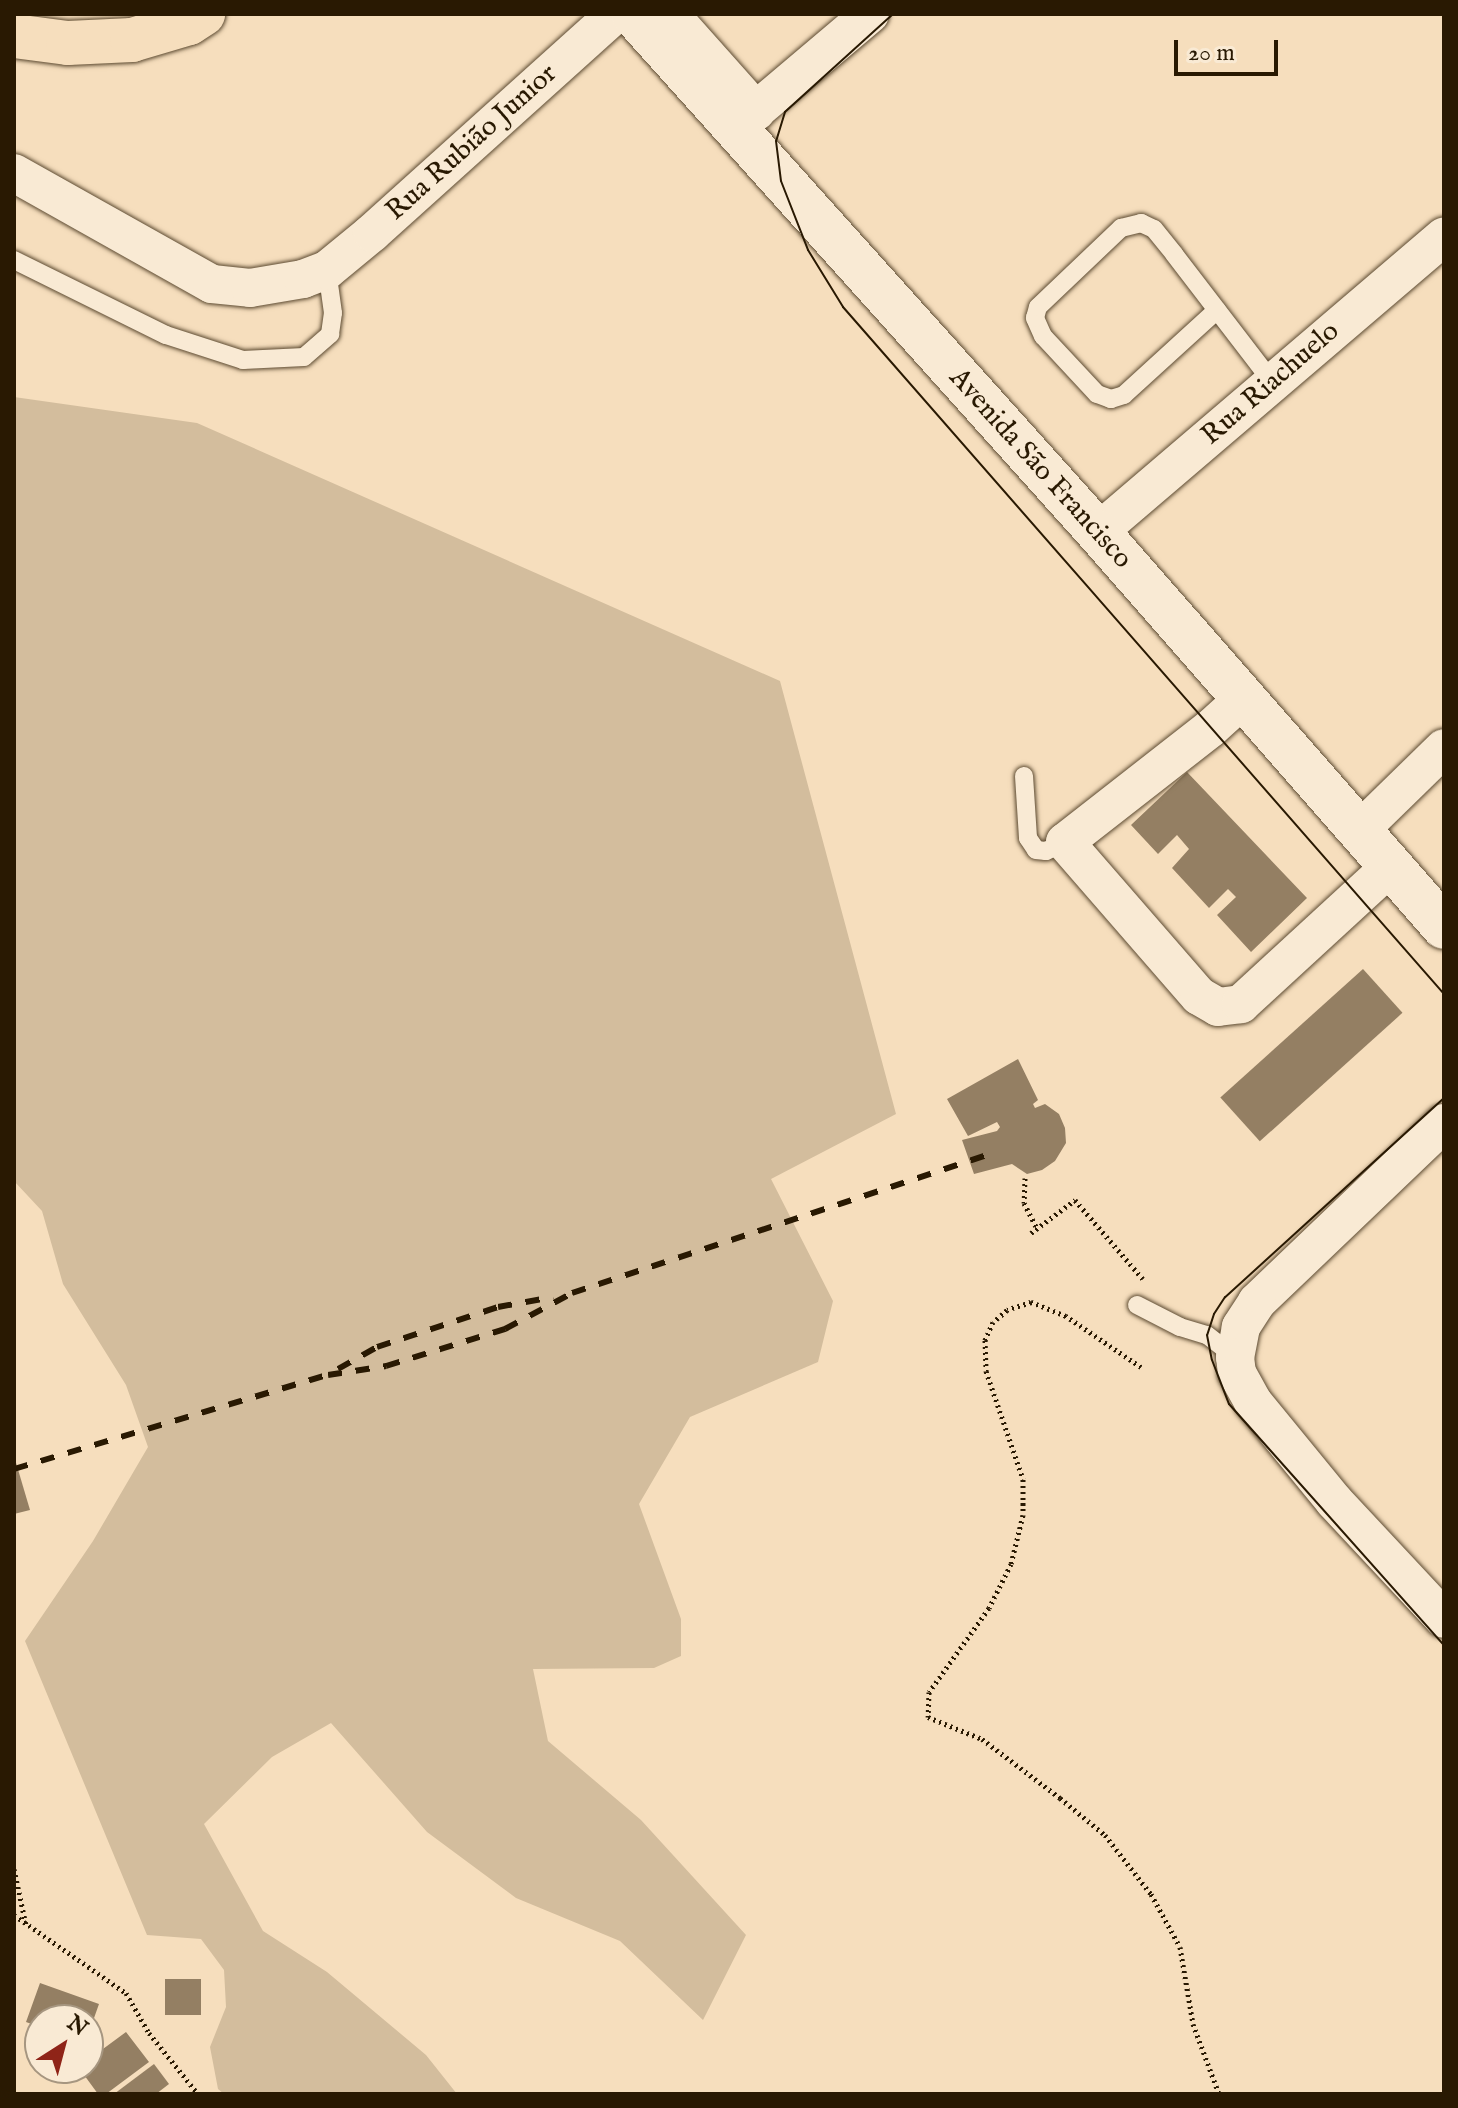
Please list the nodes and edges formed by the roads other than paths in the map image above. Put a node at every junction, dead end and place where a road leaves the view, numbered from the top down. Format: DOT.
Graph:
graph roads {
  1 [pos="203,14"];
  2 [pos="615,14"];
  3 [pos="633,14"];
  4 [pos="670,14"];
  5 [pos="870,14"];
  6 [pos="14,36"];
  7 [pos="745,120"];
  8 [pos="14,173"];
  9 [pos="1444,236"];
  10 [pos="14,260"];
  11 [pos="327,270"];
  12 [pos="1217,310"];
  13 [pos="1273,383"];
  14 [pos="1098,532"];
  15 [pos="1244,698"];
  16 [pos="1444,748"];
  17 [pos="1024,776"];
  18 [pos="1360,830"];
  19 [pos="1065,842"];
  20 [pos="1391,866"];
  21 [pos="1444,927"];
  22 [pos="1444,1123"];
  23 [pos="1137,1305"];
  24 [pos="1235,1357"];
  25 [pos="1444,1619"];
  1 -- 6 [label="main road"];
  2 -- 11 [label="street, Rua Rubião Junior"];
  3 -- 7 [label="main road, Avenida São Francisco"];
  4 -- 7 [label="street, Avenida São Francisco"];
  5 -- 7 [label="street"];
  7 -- 14 [label="main road, Avenida São Francisco"];
  8 -- 11 [label="street"];
  9 -- 13 [label="street, Rua Riachuelo"];
  10 -- 11 [label="lane"];
  12 -- 12 [label="lane"];
  12 -- 13 [label="lane"];
  13 -- 14 [label="street, Rua Riachuelo"];
  14 -- 15 [label="main road, Avenida São Francisco"];
  15 -- 18 [label="main road, Avenida São Francisco"];
  15 -- 19 [label="street"];
  16 -- 18 [label="street"];
  17 -- 19 [label="lane"];
  18 -- 20 [label="main road, Avenida São Francisco"];
  19 -- 20 [label="street"];
  20 -- 21 [label="main road, Avenida São Francisco"];
  22 -- 24 [label="street"];
  23 -- 24 [label="lane"];
  24 -- 25 [label="street"];
}
